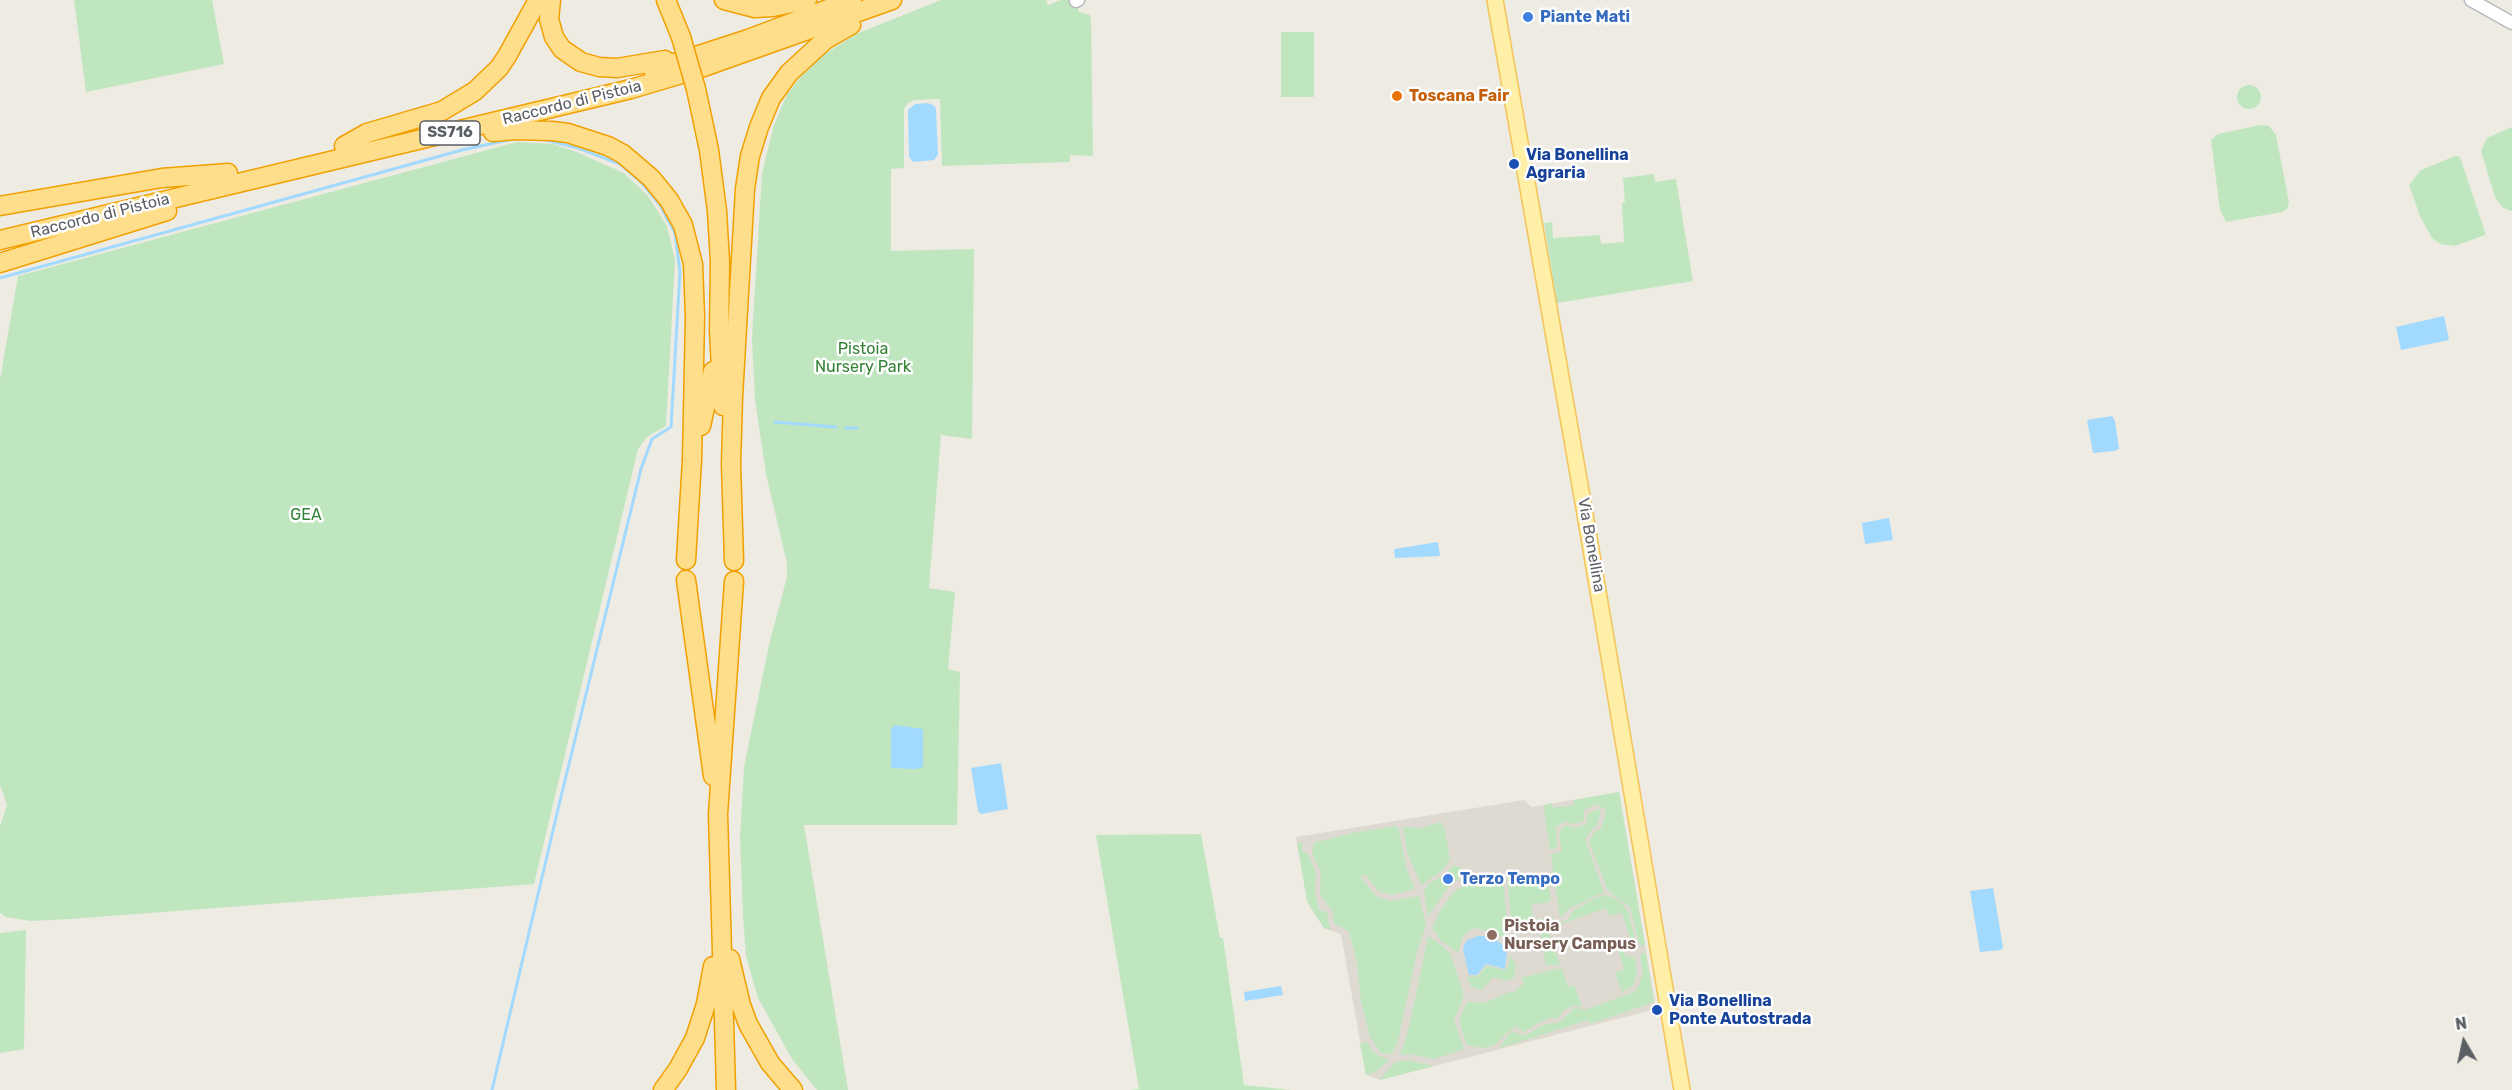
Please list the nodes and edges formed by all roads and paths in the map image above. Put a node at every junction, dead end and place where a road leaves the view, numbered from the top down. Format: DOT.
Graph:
graph roads {
  1 [pos="538,0"];
  2 [pos="551,0"];
  3 [pos="666,0"];
  4 [pos="724,0"];
  5 [pos="807,0"];
  6 [pos="852,0"];
  7 [pos="892,0"];
  8 [pos="902,0"];
  9 [pos="1495,0"];
  10 [pos="2471,0"];
  11 [pos="2512,23"];
  12 [pos="713,51"];
  13 [pos="435,136"];
  14 [pos="344,146"];
  15 [pos="230,179"];
  16 [pos="3,205"];
  17 [pos="0,229"];
  18 [pos="0,240"];
  19 [pos="0,263"];
  20 [pos="718,330"];
  21 [pos="692,460"];
  22 [pos="731,464"];
  23 [pos="686,560"];
  24 [pos="734,561"];
  25 [pos="686,580"];
  26 [pos="734,580"];
  27 [pos="718,814"];
  28 [pos="719,845"];
  29 [pos="663,1090"];
  30 [pos="726,1090"];
  31 [pos="794,1090"];
  32 [pos="1682,1090"];
  1 -- 14 [label="highway"];
  2 -- 12 [label="highway"];
  3 -- 20 [label="highway, bridge"];
  4 -- 5 [label="highway"];
  6 -- 12 [label="highway, Raccordo di Pistoia / SS716"];
  7 -- 13 [label="highway, Raccordo di Pistoia / SS716"];
  8 -- 22 [label="highway"];
  9 -- 32 [label="main road, Via Bonellina"];
  10 -- 11 [label="street"];
  12 -- 14 [label="highway, Raccordo di Pistoia / SS716"];
  13 -- 15 [label="highway, Raccordo di Pistoia / SS716"];
  13 -- 21 [label="highway"];
  14 -- 15 [label="highway, Raccordo di Pistoia / SS716"];
  15 -- 16 [label="highway"];
  15 -- 17 [label="highway, Raccordo di Pistoia / SS716"];
  15 -- 18 [label="highway, Raccordo di Pistoia / SS716"];
  15 -- 19 [label="highway"];
  20 -- 21 [label="highway"];
  20 -- 22 [label="highway"];
  21 -- 23 [label="highway"];
  22 -- 24 [label="highway"];
  25 -- 27 [label="highway"];
  26 -- 27 [label="highway"];
  27 -- 28 [label="highway"];
  28 -- 29 [label="highway"];
  28 -- 30 [label="highway"];
  28 -- 31 [label="highway"];
}
